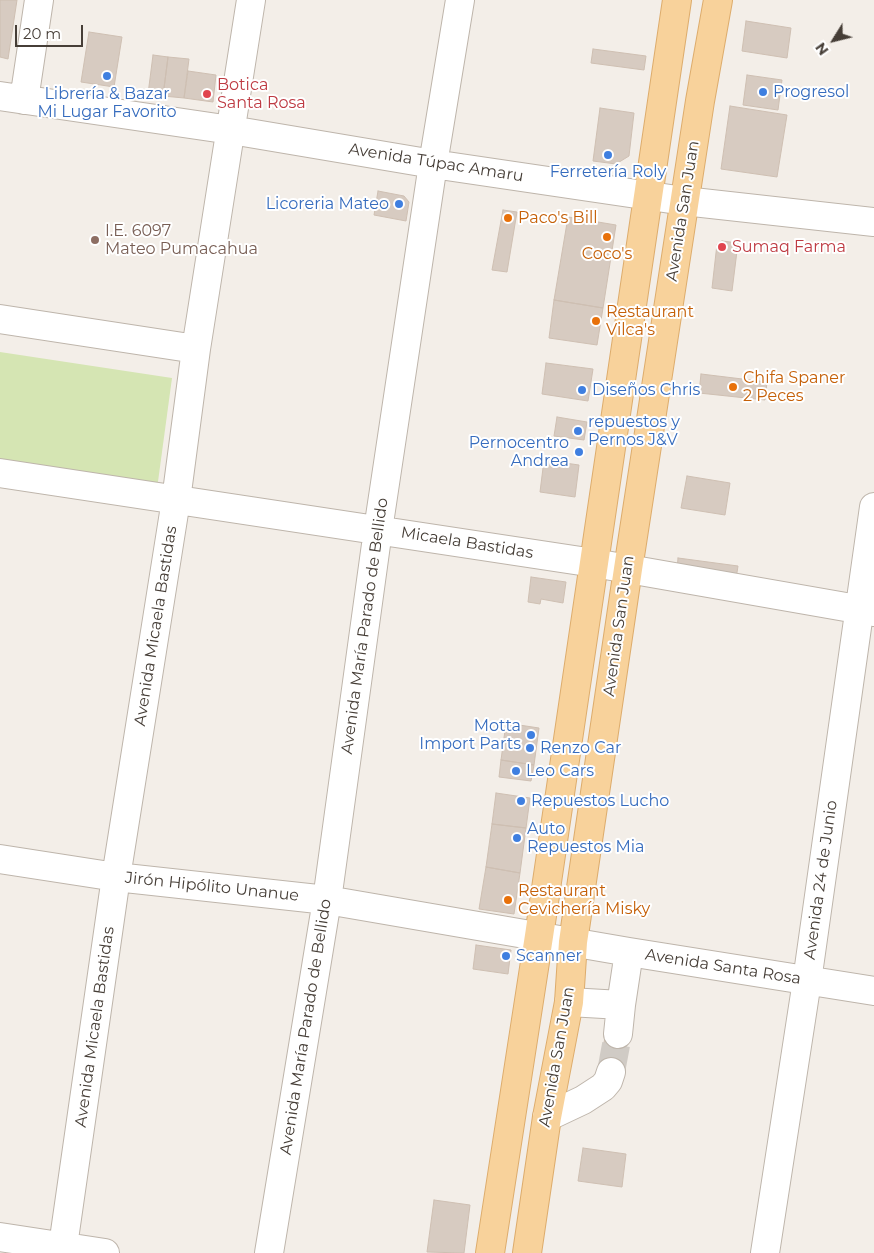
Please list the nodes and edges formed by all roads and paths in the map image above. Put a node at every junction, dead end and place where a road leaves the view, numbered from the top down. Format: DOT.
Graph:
graph roads {
  1 [pos="39,0"];
  2 [pos="251,0"];
  3 [pos="460,0"];
  4 [pos="678,0"];
  5 [pos="718,0"];
  6 [pos="12,98"];
  7 [pos="230,130"];
  8 [pos="433,164"];
  9 [pos="648,195"];
  10 [pos="684,201"];
  11 [pos="874,222"];
  12 [pos="0,319"];
  13 [pos="196,349"];
  14 [pos="0,473"];
  15 [pos="176,500"];
  16 [pos="874,507"];
  17 [pos="378,530"];
  18 [pos="594,563"];
  19 [pos="628,569"];
  20 [pos="866,610"];
  21 [pos="0,859"];
  22 [pos="116,877"];
  23 [pos="327,900"];
  24 [pos="539,936"];
  25 [pos="572,942"];
  26 [pos="629,952"];
  27 [pos="807,981"];
  28 [pos="874,991"];
  29 [pos="569,1002"];
  30 [pos="621,1005"];
  31 [pos="618,1034"];
  32 [pos="611,1072"];
  33 [pos="546,1117"];
  34 [pos="0,1237"];
  35 [pos="62,1250"];
  36 [pos="105,1253"];
  37 [pos="270,1253"];
  38 [pos="490,1253"];
  39 [pos="527,1253"];
  40 [pos="765,1253"];
  1 -- 6 [label="street"];
  2 -- 7 [label="street, Avenida Micaela Bastidas"];
  3 -- 8 [label="street, Avenida María Parado de Bellido"];
  4 -- 9 [label="main road, Avenida San Juan"];
  5 -- 10 [label="main road, Avenida San Juan"];
  6 -- 7 [label="street, Avenida Túpac Amaru"];
  7 -- 8 [label="street, Avenida Túpac Amaru"];
  7 -- 13 [label="street, Avenida Micaela Bastidas"];
  8 -- 9 [label="street, Avenida Túpac Amaru"];
  8 -- 17 [label="street, Avenida María Parado de Bellido"];
  9 -- 10 [label="street, Avenida Túpac Amaru"];
  9 -- 18 [label="main road, Avenida San Juan"];
  10 -- 11 [label="street, Avenida Túpac Amaru"];
  10 -- 19 [label="main road, Avenida San Juan"];
  12 -- 13 [label="street"];
  13 -- 15 [label="street, Avenida Micaela Bastidas"];
  14 -- 15 [label="street, Micaela Bastidas"];
  15 -- 17 [label="street, Micaela Bastidas"];
  15 -- 22 [label="street, Avenida Micaela Bastidas"];
  16 -- 20 [label="street, Avenida 24 de Junio"];
  17 -- 18 [label="street, Micaela Bastidas"];
  17 -- 23 [label="street, Avenida María Parado de Bellido"];
  18 -- 19 [label="street, Micaela Bastidas"];
  18 -- 24 [label="main road, Avenida San Juan"];
  19 -- 20 [label="street, Micaela Bastidas"];
  19 -- 25 [label="main road, Avenida San Juan"];
  20 -- 27 [label="street, Avenida 24 de Junio"];
  21 -- 22 [label="street, Jirón Hipólito Unanue"];
  22 -- 23 [label="street, Jirón Hipólito Unanue"];
  22 -- 35 [label="street, Avenida Micaela Bastidas"];
  23 -- 24 [label="street, Jirón Hipólito Unanue"];
  23 -- 37 [label="street, Avenida María Parado de Bellido"];
  24 -- 25 [label="street, Jirón Hipólito Unanue"];
  24 -- 38 [label="main road, Avenida San Juan"];
  25 -- 26 [label="street, Avenida Santa Rosa"];
  25 -- 29 [label="main road, Avenida San Juan"];
  26 -- 27 [label="street, Avenida Santa Rosa"];
  26 -- 30 [label="street"];
  27 -- 28 [label="street, Avenida Santa Rosa"];
  27 -- 40 [label="street, Avenida 24 de Junio"];
  29 -- 30 [label="street"];
  29 -- 33 [label="main road, Avenida San Juan"];
  30 -- 31 [label="street"];
  32 -- 33 [label="street"];
  33 -- 39 [label="main road, Avenida San Juan"];
  34 -- 35 [label="street"];
  35 -- 36 [label="street"];
}
